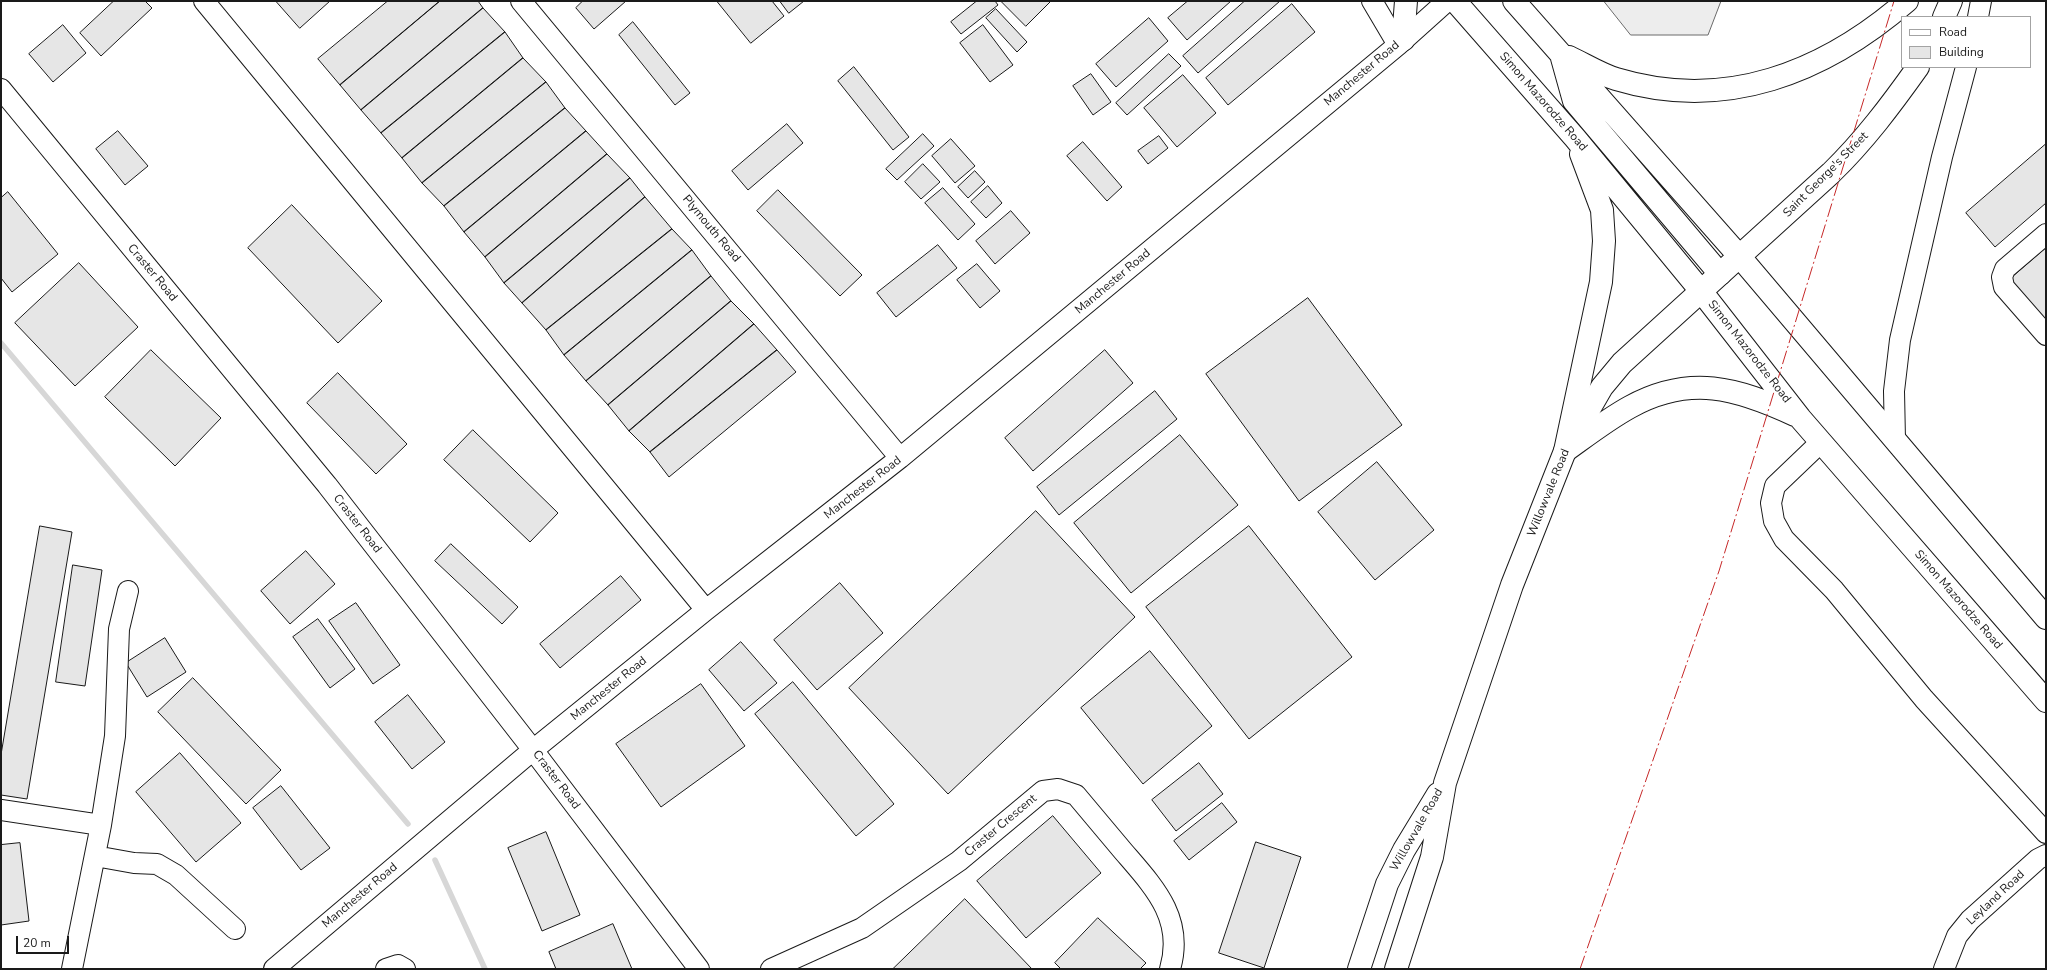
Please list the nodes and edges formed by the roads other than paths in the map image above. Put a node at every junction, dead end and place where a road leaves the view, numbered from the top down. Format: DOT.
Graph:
graph roads {
  1 [pos="204,1"];
  2 [pos="521,1"];
  3 [pos="1372,1"];
  4 [pos="1406,1"];
  5 [pos="1447,1"];
  6 [pos="1455,1"];
  7 [pos="1514,1"];
  8 [pos="1907,1"];
  9 [pos="1951,1"];
  10 [pos="1981,1"];
  11 [pos="1944,16"];
  12 [pos="1978,16"];
  13 [pos="1400,42"];
  14 [pos="1561,53"];
  15 [pos="1917,68"];
  16 [pos="1966,68"];
  17 [pos="1,90"];
  18 [pos="1575,138"];
  19 [pos="2046,234"];
  20 [pos="1740,257"];
  21 [pos="1720,274"];
  22 [pos="1701,291"];
  23 [pos="2046,335"];
  24 [pos="1800,418"];
  25 [pos="1896,440"];
  26 [pos="1821,442"];
  27 [pos="1565,451"];
  28 [pos="900,458"];
  29 [pos="128,591"];
  30 [pos="706,610"];
  31 [pos="2046,618"];
  32 [pos="2046,701"];
  33 [pos="533,750"];
  34 [pos="1445,783"];
  35 [pos="1,810"];
  36 [pos="101,825"];
  37 [pos="2046,834"];
  38 [pos="94,856"];
  39 [pos="2046,856"];
  40 [pos="235,929"];
  41 [pos="72,969"];
  42 [pos="274,969"];
  43 [pos="386,969"];
  44 [pos="405,969"];
  45 [pos="699,969"];
  46 [pos="771,969"];
  47 [pos="1170,969"];
  48 [pos="1359,969"];
  49 [pos="1396,969"];
  50 [pos="1944,969"];
  1 -- 30 [label="street"];
  2 -- 28 [label="street, Plymouth Road"];
  3 -- 13 [label="street"];
  4 -- 13 [label="main road"];
  5 -- 13 [label="street, Manchester Road"];
  6 -- 18 [label="main road, Simon Mazorodze Road"];
  7 -- 14 [label="main road"];
  8 -- 14 [label="main road"];
  9 -- 11 [label="main road"];
  10 -- 12 [label="street"];
  13 -- 28 [label="street, Manchester Road"];
  14 -- 20 [label="main road"];
  14 -- 21 [label="main road"];
  15 -- 20 [label="main road, Saint George's Street"];
  16 -- 25 [label="street"];
  17 -- 33 [label="street, Craster Road"];
  18 -- 22 [label="main road, Simon Mazorodze Road"];
  18 -- 27 [label="main road"];
  19 -- 23 [label="street"];
  20 -- 21 [label="main road, Willowvale Road"];
  20 -- 25 [label="main road"];
  21 -- 22 [label="main road, Willowvale Road"];
  22 -- 24 [label="main road, Simon Mazorodze Road"];
  22 -- 27 [label="main road, Willowvale Road"];
  24 -- 26 [label="main road, Simon Mazorodze Road"];
  24 -- 27 [label="main road"];
  25 -- 31 [label="main road"];
  26 -- 32 [label="main road, Simon Mazorodze Road"];
  26 -- 37 [label="street"];
  27 -- 34 [label="main road, Willowvale Road"];
  28 -- 30 [label="street, Manchester Road"];
  29 -- 36 [label="street"];
  30 -- 33 [label="street, Manchester Road"];
  33 -- 42 [label="street, Manchester Road"];
  33 -- 45 [label="street, Craster Road"];
  34 -- 48 [label="main road, Willowvale Road"];
  34 -- 49 [label="main road, Willowvale Road"];
  35 -- 36 [label="street"];
  36 -- 38 [label="street"];
  38 -- 40 [label="street"];
  38 -- 41 [label="street"];
  39 -- 50 [label="street, Leyland Road"];
  43 -- 44 [label="street"];
  46 -- 47 [label="street, Craster Crescent"];
}
